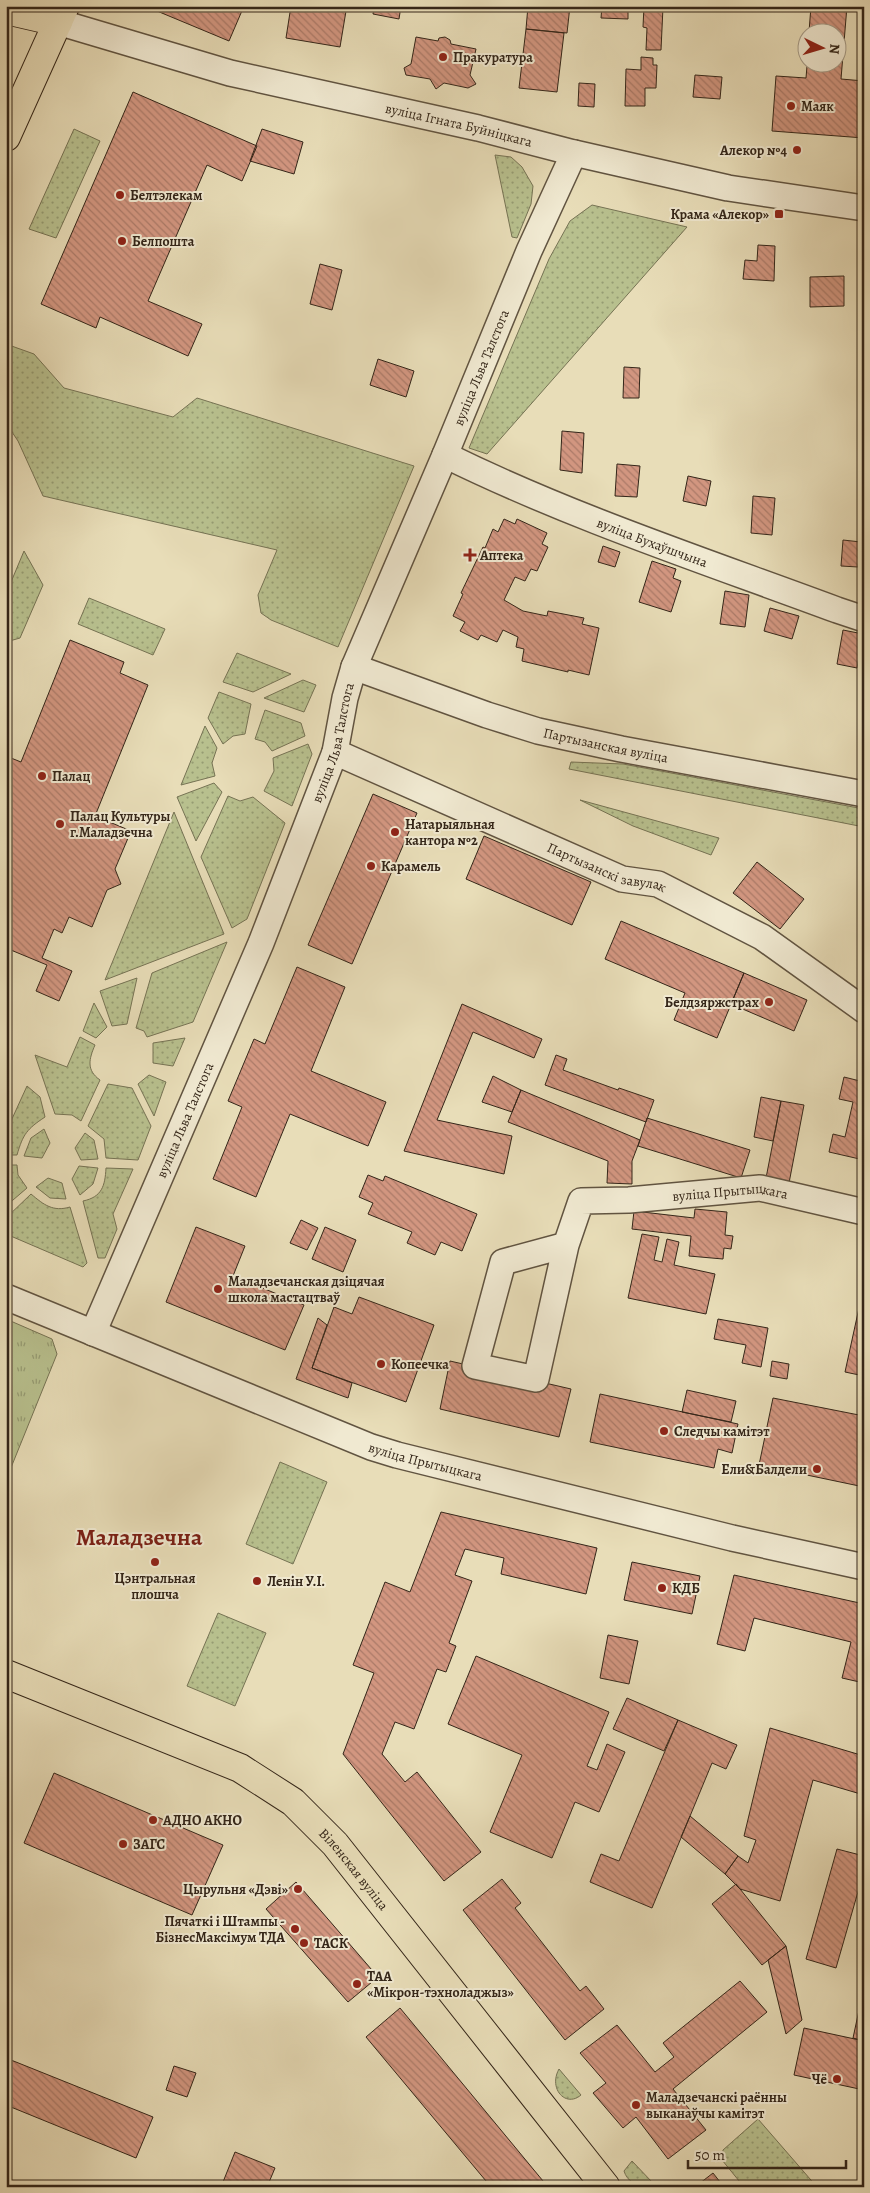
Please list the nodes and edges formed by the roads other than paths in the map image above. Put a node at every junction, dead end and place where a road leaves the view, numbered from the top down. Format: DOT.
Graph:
graph roads {
  1 [pos="6,10"];
  2 [pos="61,14"];
  3 [pos="6,137"];
  4 [pos="574,154"];
  5 [pos="864,208"];
  6 [pos="445,455"];
  7 [pos="864,618"];
  8 [pos="354,667"];
  9 [pos="335,752"];
  10 [pos="864,794"];
  11 [pos="864,1010"];
  12 [pos="864,1212"];
  13 [pos="566,1244"];
  14 [pos="6,1297"];
  15 [pos="93,1333"];
  16 [pos="864,1567"];
  17 [pos="6,1674"];
  18 [pos="606,2187"];
  1 -- 2 [label="main road"];
  2 -- 3 [label="main road"];
  2 -- 4 [label="street, вуліца Ігната Буйніцкага"];
  4 -- 5 [label="street, вуліца Ігната Буйніцкага"];
  4 -- 6 [label="street, вуліца Льва Талстога"];
  6 -- 7 [label="street, вуліца Бухаўшчына"];
  6 -- 8 [label="street, вуліца Льва Талстога"];
  8 -- 9 [label="street, вуліца Льва Талстога"];
  8 -- 10 [label="street, Партызанская вуліца"];
  9 -- 11 [label="street, Партызанскі завулак"];
  9 -- 15 [label="street, вуліца Льва Талстога"];
  12 -- 13 [label="street, вуліца Прытыцкага"];
  13 -- 13 [label="street, вуліца Прытыцкага"];
  14 -- 15 [label="street, вуліца Прытыцкага"];
  15 -- 16 [label="street, вуліца Прытыцкага"];
  17 -- 18 [label="main road, Віленская вуліца"];
}
